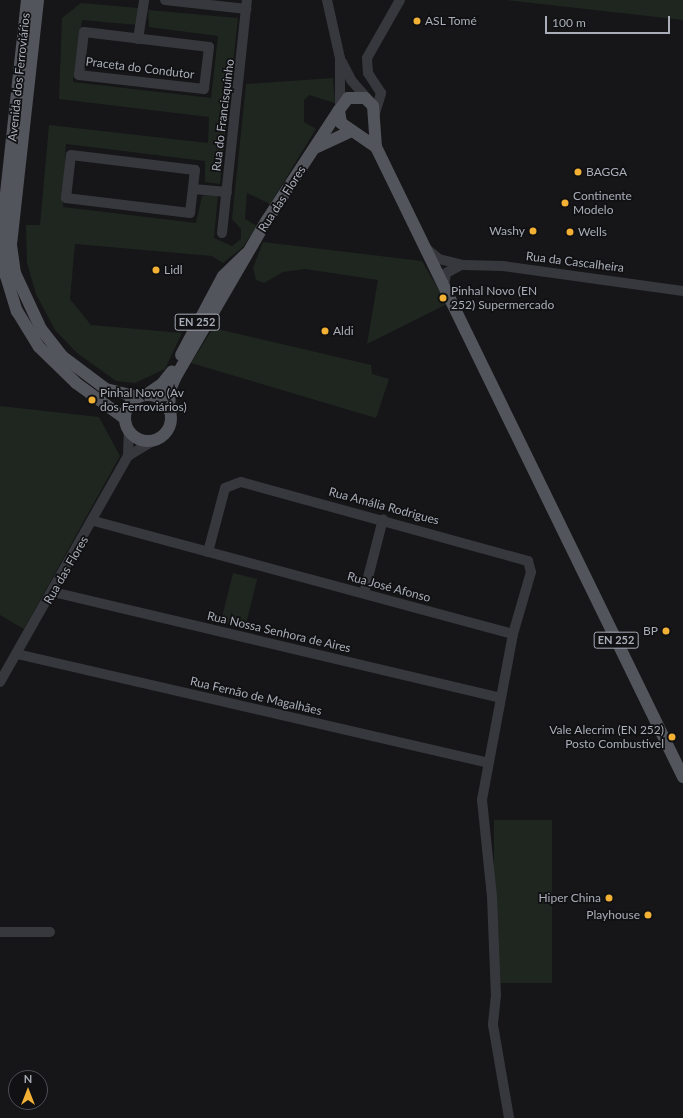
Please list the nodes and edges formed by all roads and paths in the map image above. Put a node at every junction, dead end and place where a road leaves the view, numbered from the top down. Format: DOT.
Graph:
graph roads {
  1 [pos="27,0"];
  2 [pos="38,0"];
  3 [pos="144,0"];
  4 [pos="165,0"];
  5 [pos="327,0"];
  6 [pos="400,0"];
  7 [pos="247,4"];
  8 [pos="138,39"];
  9 [pos="340,58"];
  10 [pos="370,101"];
  11 [pos="340,108"];
  12 [pos="374,116"];
  13 [pos="353,131"];
  14 [pos="376,147"];
  15 [pos="316,148"];
  16 [pos="193,189"];
  17 [pos="227,192"];
  18 [pos="222,233"];
  19 [pos="425,247"];
  20 [pos="250,250"];
  21 [pos="463,265"];
  22 [pos="444,286"];
  23 [pos="683,291"];
  24 [pos="141,396"];
  25 [pos="170,410"];
  26 [pos="124,418"];
  27 [pos="129,432"];
  28 [pos="153,441"];
  29 [pos="128,456"];
  30 [pos="383,519"];
  31 [pos="94,521"];
  32 [pos="208,552"];
  33 [pos="52,592"];
  34 [pos="364,593"];
  35 [pos="513,634"];
  36 [pos="17,654"];
  37 [pos="0,682"];
  38 [pos="500,698"];
  39 [pos="488,763"];
  40 [pos="683,778"];
  41 [pos="0,932"];
  42 [pos="50,932"];
  43 [pos="509,1118"];
  1 -- 26 [label="main road, Avenida dos Ferroviários"];
  2 -- 24 [label="main road, Avenida dos Ferroviários"];
  3 -- 8 [label="street"];
  4 -- 7 [label="street"];
  5 -- 9 [label="street, EN 252"];
  6 -- 12 [label="street"];
  7 -- 17 [label="street, Rua do Francisquinho"];
  8 -- 8 [label="street, Praceta do Condutor"];
  9 -- 10 [label="street, EN 252"];
  9 -- 11 [label="street, EN 252"];
  10 -- 11 [label="main road"];
  10 -- 12 [label="main road, EN 252"];
  11 -- 13 [label="main road, EN 252"];
  11 -- 15 [label="main road, Rua das Flores"];
  12 -- 13 [label="main road"];
  12 -- 14 [label="main road, EN 252"];
  13 -- 14 [label="main road, EN 252"];
  13 -- 15 [label="main road"];
  14 -- 19 [label="main road, EN 252"];
  15 -- 20 [label="main road, Rua das Flores / EN 252"];
  16 -- 16 [label="street"];
  16 -- 17 [label="street"];
  17 -- 18 [label="street, Rua do Francisquinho"];
  19 -- 21 [label="street, Rua da Cascalheira"];
  19 -- 22 [label="main road, EN 252"];
  20 -- 24 [label="main road, Rua das Flores / EN 252"];
  20 -- 25 [label="main road, Rua das Flores / EN 252"];
  21 -- 22 [label="street"];
  21 -- 23 [label="street, Rua da Cascalheira"];
  22 -- 40 [label="main road, EN 252"];
  24 -- 25 [label="main road"];
  24 -- 26 [label="main road, EN 252"];
  25 -- 28 [label="main road, EN 252"];
  26 -- 27 [label="main road"];
  27 -- 28 [label="main road"];
  27 -- 29 [label="street"];
  28 -- 29 [label="street"];
  29 -- 31 [label="street, Rua das Flores"];
  30 -- 32 [label="street, Rua Amália Rodrigues"];
  30 -- 34 [label="street"];
  30 -- 35 [label="street, Rua Amália Rodrigues"];
  31 -- 32 [label="street, Rua José Afonso"];
  31 -- 33 [label="street, Rua das Flores"];
  32 -- 34 [label="street, Rua José Afonso"];
  33 -- 36 [label="street, Rua das Flores"];
  33 -- 38 [label="street, Rua Nossa Senhora de Aires"];
  34 -- 35 [label="street, Rua José Afonso"];
  35 -- 38 [label="street"];
  36 -- 37 [label="street, Rua das Flores"];
  36 -- 39 [label="street, Rua Fernão de Magalhães"];
  38 -- 39 [label="street"];
  39 -- 43 [label="street"];
  41 -- 42 [label="street"];
}
